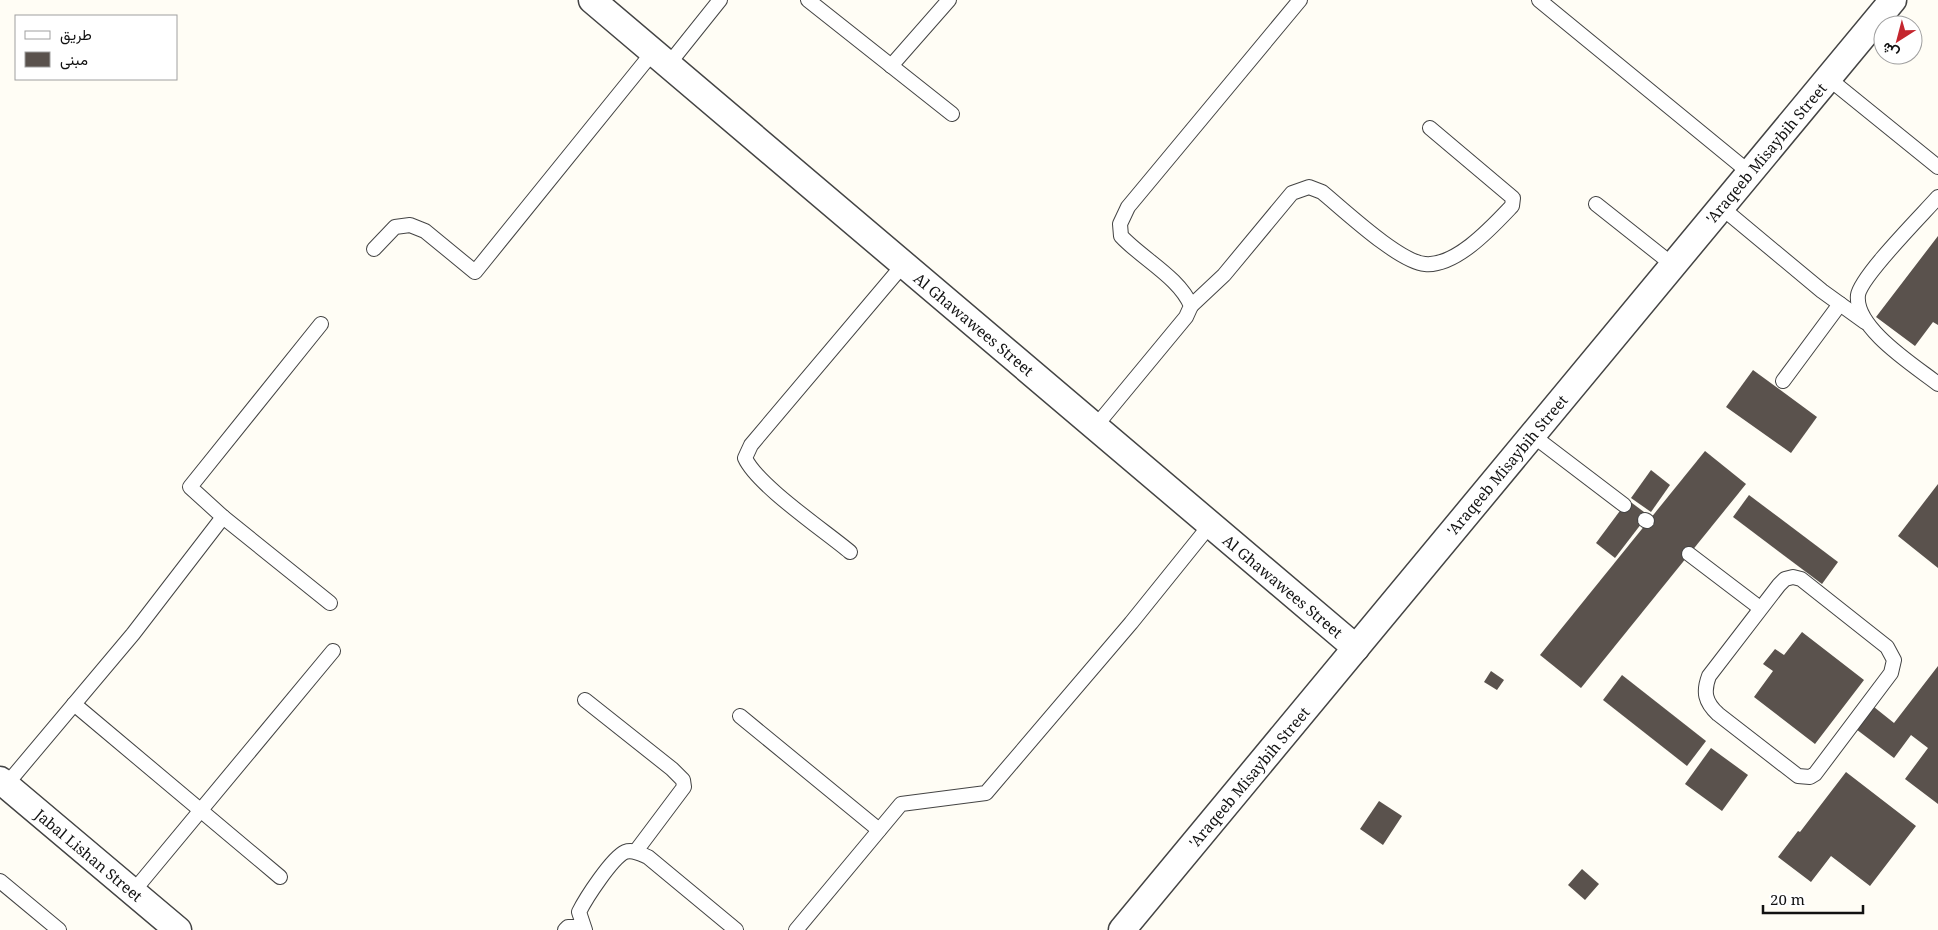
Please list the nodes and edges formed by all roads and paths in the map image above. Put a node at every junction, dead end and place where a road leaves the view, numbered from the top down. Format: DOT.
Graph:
graph roads {
  1 [pos="592,0"];
  2 [pos="720,0"];
  3 [pos="808,0"];
  4 [pos="949,0"];
  5 [pos="1300,0"];
  6 [pos="1539,0"];
  7 [pos="1893,0"];
  8 [pos="661,59"];
  9 [pos="891,66"];
  10 [pos="1828,78"];
  11 [pos="952,114"];
  12 [pos="1430,128"];
  13 [pos="1938,167"];
  14 [pos="1750,173"];
  15 [pos="1938,197"];
  16 [pos="1596,204"];
  17 [pos="1721,207"];
  18 [pos="374,249"];
  19 [pos="903,265"];
  20 [pos="1673,266"];
  21 [pos="1840,304"];
  22 [pos="1191,306"];
  23 [pos="321,324"];
  24 [pos="1868,324"];
  25 [pos="1783,381"];
  26 [pos="1938,384"];
  27 [pos="1095,427"];
  28 [pos="1532,435"];
  29 [pos="1624,505"];
  30 [pos="223,517"];
  31 [pos="1210,525"];
  32 [pos="850,552"];
  33 [pos="1689,554"];
  34 [pos="330,603"];
  35 [pos="1760,608"];
  36 [pos="1356,648"];
  37 [pos="333,651"];
  38 [pos="585,700"];
  39 [pos="74,704"];
  40 [pos="740,716"];
  41 [pos="3,783"];
  42 [pos="200,810"];
  43 [pos="879,830"];
  44 [pos="636,851"];
  45 [pos="280,877"];
  46 [pos="0,881"];
  47 [pos="132,893"];
  48 [pos="584,928"];
  49 [pos="59,930"];
  50 [pos="178,930"];
  51 [pos="565,930"];
  52 [pos="736,930"];
  53 [pos="796,930"];
  54 [pos="1122,930"];
  1 -- 8 [label="street, Al Ghawawees Street"];
  2 -- 8 [label="lane"];
  3 -- 9 [label="lane"];
  4 -- 9 [label="lane"];
  5 -- 22 [label="lane"];
  6 -- 14 [label="lane"];
  7 -- 10 [label="street, 'Araqeeb Misaybih Street"];
  8 -- 18 [label="lane"];
  8 -- 19 [label="street, Al Ghawawees Street"];
  9 -- 11 [label="lane"];
  10 -- 13 [label="lane"];
  10 -- 14 [label="street, 'Araqeeb Misaybih Street"];
  12 -- 22 [label="lane"];
  14 -- 17 [label="street, 'Araqeeb Misaybih Street"];
  15 -- 24 [label="lane"];
  16 -- 20 [label="lane"];
  17 -- 20 [label="street, 'Araqeeb Misaybih Street"];
  17 -- 21 [label="lane"];
  19 -- 27 [label="street, Al Ghawawees Street"];
  19 -- 32 [label="lane"];
  20 -- 28 [label="street, 'Araqeeb Misaybih Street"];
  21 -- 24 [label="lane"];
  21 -- 25 [label="lane"];
  22 -- 27 [label="lane"];
  23 -- 30 [label="lane"];
  24 -- 26 [label="lane"];
  27 -- 31 [label="street, Al Ghawawees Street"];
  28 -- 29 [label="lane"];
  28 -- 36 [label="street, 'Araqeeb Misaybih Street"];
  30 -- 34 [label="lane"];
  30 -- 39 [label="lane"];
  31 -- 36 [label="street, Al Ghawawees Street"];
  31 -- 43 [label="lane"];
  33 -- 35 [label="lane"];
  35 -- 35 [label="lane"];
  36 -- 54 [label="street, 'Araqeeb Misaybih Street"];
  37 -- 42 [label="lane"];
  38 -- 44 [label="lane"];
  39 -- 41 [label="lane"];
  39 -- 42 [label="lane"];
  40 -- 43 [label="lane"];
  41 -- 47 [label="street, Jabal Lishan Street"];
  42 -- 45 [label="lane"];
  42 -- 47 [label="lane"];
  43 -- 53 [label="lane"];
  44 -- 48 [label="lane"];
  44 -- 52 [label="lane"];
  46 -- 49 [label="lane"];
  47 -- 50 [label="street, Jabal Lishan Street"];
  48 -- 51 [label="lane"];
}
